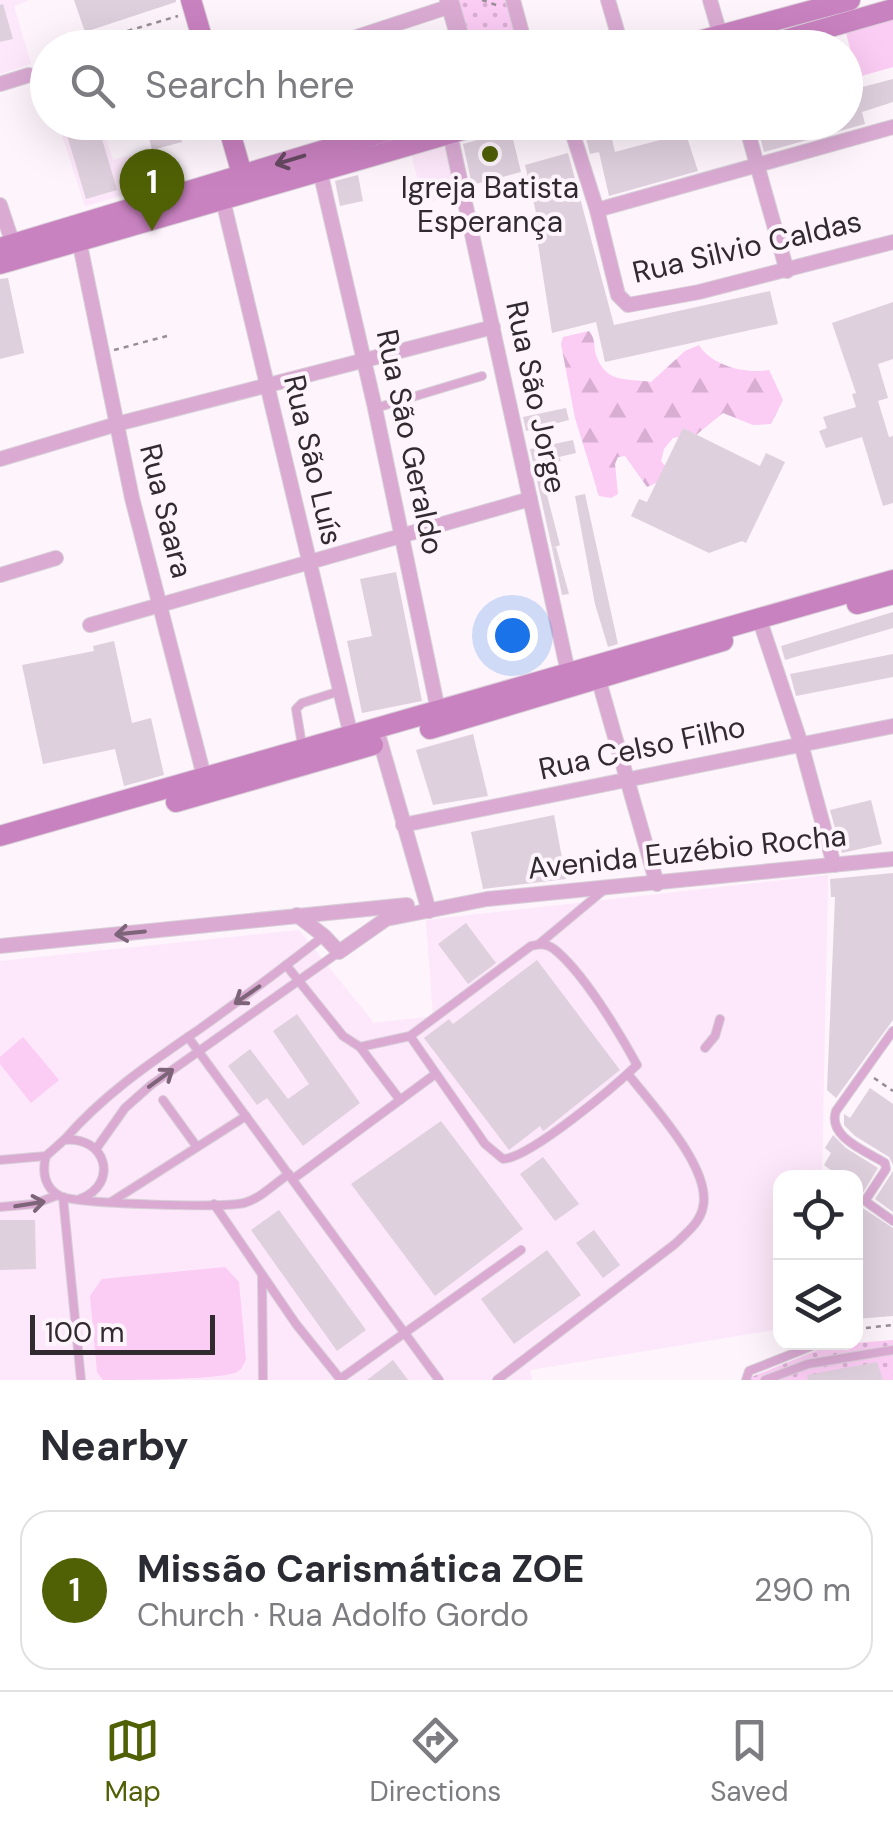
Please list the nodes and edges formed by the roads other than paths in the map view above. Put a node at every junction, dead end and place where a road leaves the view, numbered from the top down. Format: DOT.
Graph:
graph roads {
  1 [pos="608,0"];
  2 [pos="710,0"];
  3 [pos="850,0"];
  4 [pos="450,3"];
  5 [pos="508,4"];
  6 [pos="893,9"];
  7 [pos="814,13"];
  8 [pos="374,30"];
  9 [pos="458,30"];
  10 [pos="519,30"];
  11 [pos="617,30"];
  12 [pos="719,30"];
  13 [pos="758,30"];
  14 [pos="786,30"];
  15 [pos="30,75"];
  16 [pos="0,84"];
  17 [pos="893,128"];
  18 [pos="863,136"];
  19 [pos="233,140"];
  20 [pos="366,140"];
  21 [pos="428,140"];
  22 [pos="451,140"];
  23 [pos="575,140"];
  24 [pos="749,140"];
  25 [pos="847,140"];
  26 [pos="756,164"];
  27 [pos="320,170"];
  28 [pos="245,183"];
  29 [pos="220,190"];
  30 [pos="0,205"];
  31 [pos="597,210"];
  32 [pos="79,240"];
  33 [pos="893,242"];
  34 [pos="6,246"];
  35 [pos="0,264"];
  36 [pos="787,271"];
  37 [pos="492,327"];
  38 [pos="364,360"];
  39 [pos="482,376"];
  40 [pos="267,385"];
  41 [pos="376,408"];
  42 [pos="117,424"];
  43 [pos="0,459"];
  44 [pos="530,499"];
  45 [pos="403,535"];
  46 [pos="56,558"];
  47 [pos="310,562"];
  48 [pos="0,575"];
  49 [pos="893,580"];
  50 [pos="893,594"];
  51 [pos="160,605"];
  52 [pos="760,624"];
  53 [pos="90,625"];
  54 [pos="597,671"];
  55 [pos="568,672"];
  56 [pos="340,691"];
  57 [pos="440,719"];
  58 [pos="893,726"];
  59 [pos="379,736"];
  60 [pos="353,744"];
  61 [pos="801,744"];
  62 [pos="305,757"];
  63 [pos="627,781"];
  64 [pos="207,786"];
  65 [pos="403,825"];
  66 [pos="62,826"];
  67 [pos="0,836"];
  68 [pos="0,850"];
  69 [pos="893,859"];
  70 [pos="834,865"];
  71 [pos="658,884"];
  72 [pos="605,889"];
  73 [pos="428,907"];
  74 [pos="354,912"];
  75 [pos="296,914"];
  76 [pos="324,936"];
  77 [pos="540,944"];
  78 [pos="0,946"];
  79 [pos="339,952"];
  80 [pos="286,966"];
  81 [pos="299,982"];
  82 [pos="720,1019"];
  83 [pos="893,1032"];
  84 [pos="410,1036"];
  85 [pos="188,1037"];
  86 [pos="360,1047"];
  87 [pos="705,1048"];
  88 [pos="199,1050"];
  89 [pos="434,1074"];
  90 [pos="628,1074"];
  91 [pos="164,1100"];
  92 [pos="400,1100"];
  93 [pos="246,1116"];
  94 [pos="64,1140"];
  95 [pos="197,1147"];
  96 [pos="96,1149"];
  97 [pos="46,1156"];
  98 [pos="0,1160"];
  99 [pos="291,1176"];
  100 [pos="61,1196"];
  101 [pos="80,1199"];
  102 [pos="110,1202"];
  103 [pos="214,1204"];
  104 [pos="0,1207"];
  105 [pos="893,1222"];
  106 [pos="521,1250"];
  107 [pos="262,1274"];
  108 [pos="405,1332"];
  109 [pos="801,1350"];
  110 [pos="893,1350"];
  111 [pos="341,1379"];
  112 [pos="81,1380"];
  113 [pos="262,1380"];
  114 [pos="439,1380"];
  115 [pos="497,1380"];
  116 [pos="746,1380"];
  117 [pos="764,1380"];
  1 -- 11 [label="street"];
  2 -- 12 [label="street"];
  3 -- 7 [label="main road"];
  4 -- 8 [label="street"];
  4 -- 9 [label="street"];
  5 -- 10 [label="street"];
  6 -- 7 [label="main road"];
  7 -- 13 [label="main road"];
  7 -- 14 [label="main road"];
  15 -- 16 [label="street"];
  17 -- 18 [label="street"];
  19 -- 28 [label="main road"];
  20 -- 28 [label="main road, one-way"];
  21 -- 27 [label="main road"];
  22 -- 37 [label="street, Rua São Jorge"];
  23 -- 31 [label="street"];
  24 -- 26 [label="street"];
  25 -- 26 [label="street"];
  26 -- 31 [label="street"];
  26 -- 36 [label="street"];
  27 -- 28 [label="main road"];
  27 -- 38 [label="street, Rua São Geraldo"];
  28 -- 29 [label="main road"];
  29 -- 32 [label="main road"];
  29 -- 34 [label="main road"];
  29 -- 40 [label="street, Rua São Luís"];
  30 -- 34 [label="street"];
  31 -- 36 [label="street, Rua Silvio Caldas"];
  32 -- 35 [label="main road"];
  32 -- 42 [label="street, Rua Saara"];
  33 -- 36 [label="street, Rua Silvio Caldas"];
  37 -- 38 [label="street"];
  37 -- 44 [label="street, Rua São Jorge"];
  38 -- 40 [label="street"];
  38 -- 41 [label="street, Rua São Geraldo"];
  39 -- 41 [label="lane"];
  40 -- 42 [label="street"];
  40 -- 47 [label="street, Rua São Luís"];
  41 -- 45 [label="street, Rua São Geraldo"];
  42 -- 43 [label="street"];
  42 -- 51 [label="street, Rua Saara"];
  44 -- 45 [label="street"];
  44 -- 55 [label="street, Rua São Jorge"];
  45 -- 47 [label="street"];
  45 -- 57 [label="street, Rua São Geraldo"];
  46 -- 48 [label="street"];
  47 -- 51 [label="street"];
  47 -- 56 [label="street, Rua São Luís"];
  49 -- 52 [label="main road"];
  50 -- 52 [label="main road"];
  51 -- 53 [label="street"];
  51 -- 64 [label="street, Rua Saara"];
  52 -- 54 [label="main road"];
  52 -- 61 [label="street"];
  54 -- 55 [label="main road"];
  54 -- 57 [label="main road"];
  54 -- 63 [label="street"];
  55 -- 57 [label="main road"];
  56 -- 60 [label="street, Rua São Luís"];
  56 -- 62 [label="lane"];
  57 -- 59 [label="main road"];
  58 -- 61 [label="street, Rua Celso Filho"];
  59 -- 60 [label="main road"];
  59 -- 65 [label="street"];
  60 -- 62 [label="main road"];
  61 -- 63 [label="street, Rua Celso Filho"];
  61 -- 70 [label="street"];
  62 -- 64 [label="main road"];
  63 -- 65 [label="street, Rua Celso Filho"];
  63 -- 71 [label="street"];
  64 -- 66 [label="main road"];
  65 -- 73 [label="street"];
  66 -- 67 [label="main road"];
  66 -- 68 [label="main road"];
  69 -- 70 [label="street, Avenida Euzébio Rocha"];
  70 -- 71 [label="street, Avenida Euzébio Rocha"];
  71 -- 72 [label="street, Avenida Euzébio Rocha"];
  72 -- 73 [label="street, Avenida Euzébio Rocha"];
  72 -- 77 [label="lane"];
  73 -- 74 [label="street, Avenida Euzébio Rocha"];
  73 -- 79 [label="street, Avenida Euzébio Rocha"];
  74 -- 75 [label="street, Avenida Euzébio Rocha"];
  74 -- 76 [label="street"];
  75 -- 76 [label="street"];
  75 -- 78 [label="street, Avenida Euzébio Rocha, one-way"];
  76 -- 79 [label="street"];
  76 -- 80 [label="lane"];
  77 -- 84 [label="lane"];
  77 -- 90 [label="lane"];
  79 -- 81 [label="lane"];
  80 -- 81 [label="lane"];
  80 -- 85 [label="lane, one-way"];
  81 -- 86 [label="lane"];
  81 -- 88 [label="lane"];
  82 -- 87 [label="lane"];
  83 -- 105 [label="lane"];
  84 -- 86 [label="lane"];
  84 -- 89 [label="lane"];
  85 -- 88 [label="lane"];
  85 -- 94 [label="lane"];
  86 -- 92 [label="lane"];
  88 -- 93 [label="lane"];
  96 -- 88 [label="lane, one-way"];
  89 -- 90 [label="lane"];
  89 -- 92 [label="lane"];
  90 -- 115 [label="lane"];
  91 -- 95 [label="lane"];
  92 -- 99 [label="lane"];
  93 -- 95 [label="lane"];
  93 -- 99 [label="lane"];
  94 -- 96 [label="lane"];
  94 -- 97 [label="lane"];
  95 -- 102 [label="lane"];
  96 -- 101 [label="lane"];
  97 -- 98 [label="lane"];
  97 -- 100 [label="lane"];
  99 -- 103 [label="lane"];
  99 -- 108 [label="lane"];
  100 -- 101 [label="lane"];
  104 -- 100 [label="lane, one-way"];
  100 -- 112 [label="lane"];
  101 -- 102 [label="lane"];
  102 -- 103 [label="lane"];
  103 -- 107 [label="lane"];
  106 -- 108 [label="lane"];
  107 -- 111 [label="lane"];
  107 -- 113 [label="lane"];
  108 -- 111 [label="lane"];
  108 -- 114 [label="lane"];
  109 -- 116 [label="lane"];
  110 -- 117 [label="lane"];
}
